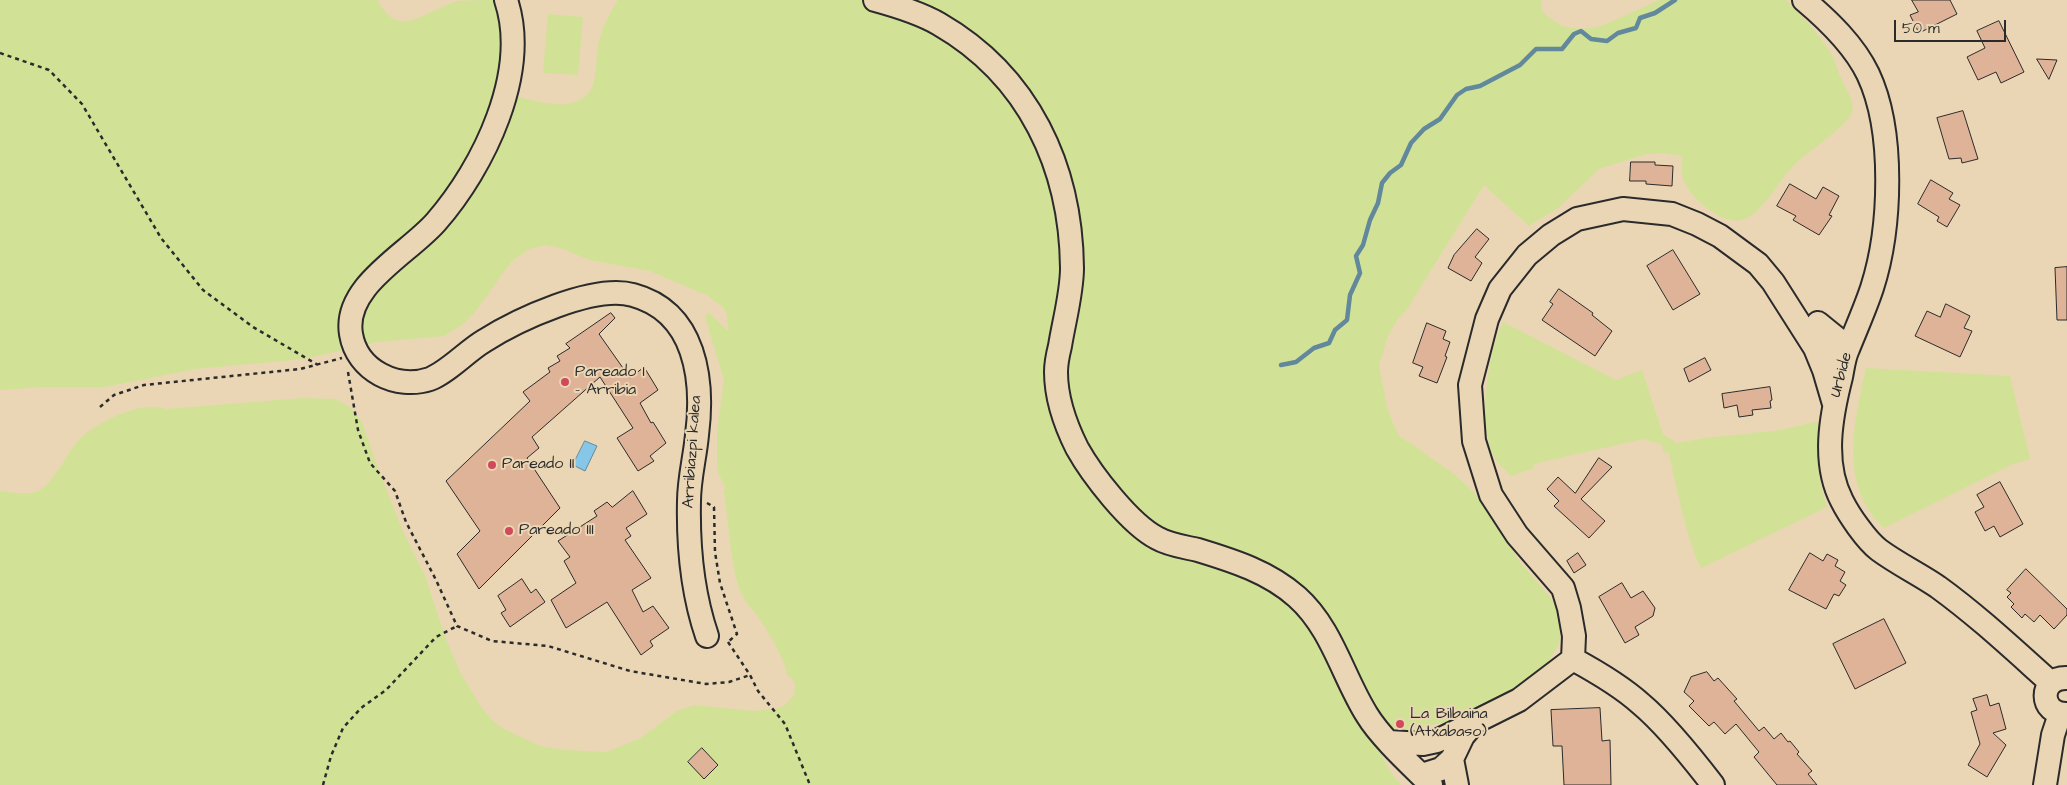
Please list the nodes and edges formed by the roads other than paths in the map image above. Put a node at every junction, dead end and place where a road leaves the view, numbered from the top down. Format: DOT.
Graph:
graph roads {
  1 [pos="506,0"];
  2 [pos="875,0"];
  3 [pos="1804,0"];
  4 [pos="1863,311"];
  5 [pos="1796,316"];
  6 [pos="1818,323"];
  7 [pos="1814,348"];
  8 [pos="1848,349"];
  9 [pos="1834,404"];
  10 [pos="707,636"];
  11 [pos="1573,660"];
  12 [pos="2059,680"];
  13 [pos="2063,714"];
  14 [pos="1474,722"];
  15 [pos="1437,741"];
  16 [pos="1389,742"];
  17 [pos="1452,759"];
  18 [pos="1426,780"];
  19 [pos="1456,785"];
  20 [pos="1713,785"];
  21 [pos="2045,785"];
  1 -- 10 [label="street, Arribiazpi kalea"];
  2 -- 16 [label="street"];
  3 -- 4 [label="street, Urbide"];
  4 -- 6 [label="street"];
  4 -- 8 [label="street, Urbide"];
  5 -- 6 [label="street"];
  5 -- 7 [label="street"];
  5 -- 11 [label="street"];
  6 -- 8 [label="street"];
  7 -- 8 [label="street"];
  7 -- 9 [label="street"];
  8 -- 9 [label="street, Urbide"];
  9 -- 12 [label="street, Urbide"];
  11 -- 14 [label="street"];
  11 -- 20 [label="street"];
  12 -- 13 [label="street"];
  13 -- 21 [label="street"];
  14 -- 15 [label="street"];
  14 -- 17 [label="street"];
  15 -- 16 [label="street"];
  15 -- 18 [label="street"];
  16 -- 18 [label="street"];
  17 -- 18 [label="street"];
  17 -- 19 [label="street"];
}
